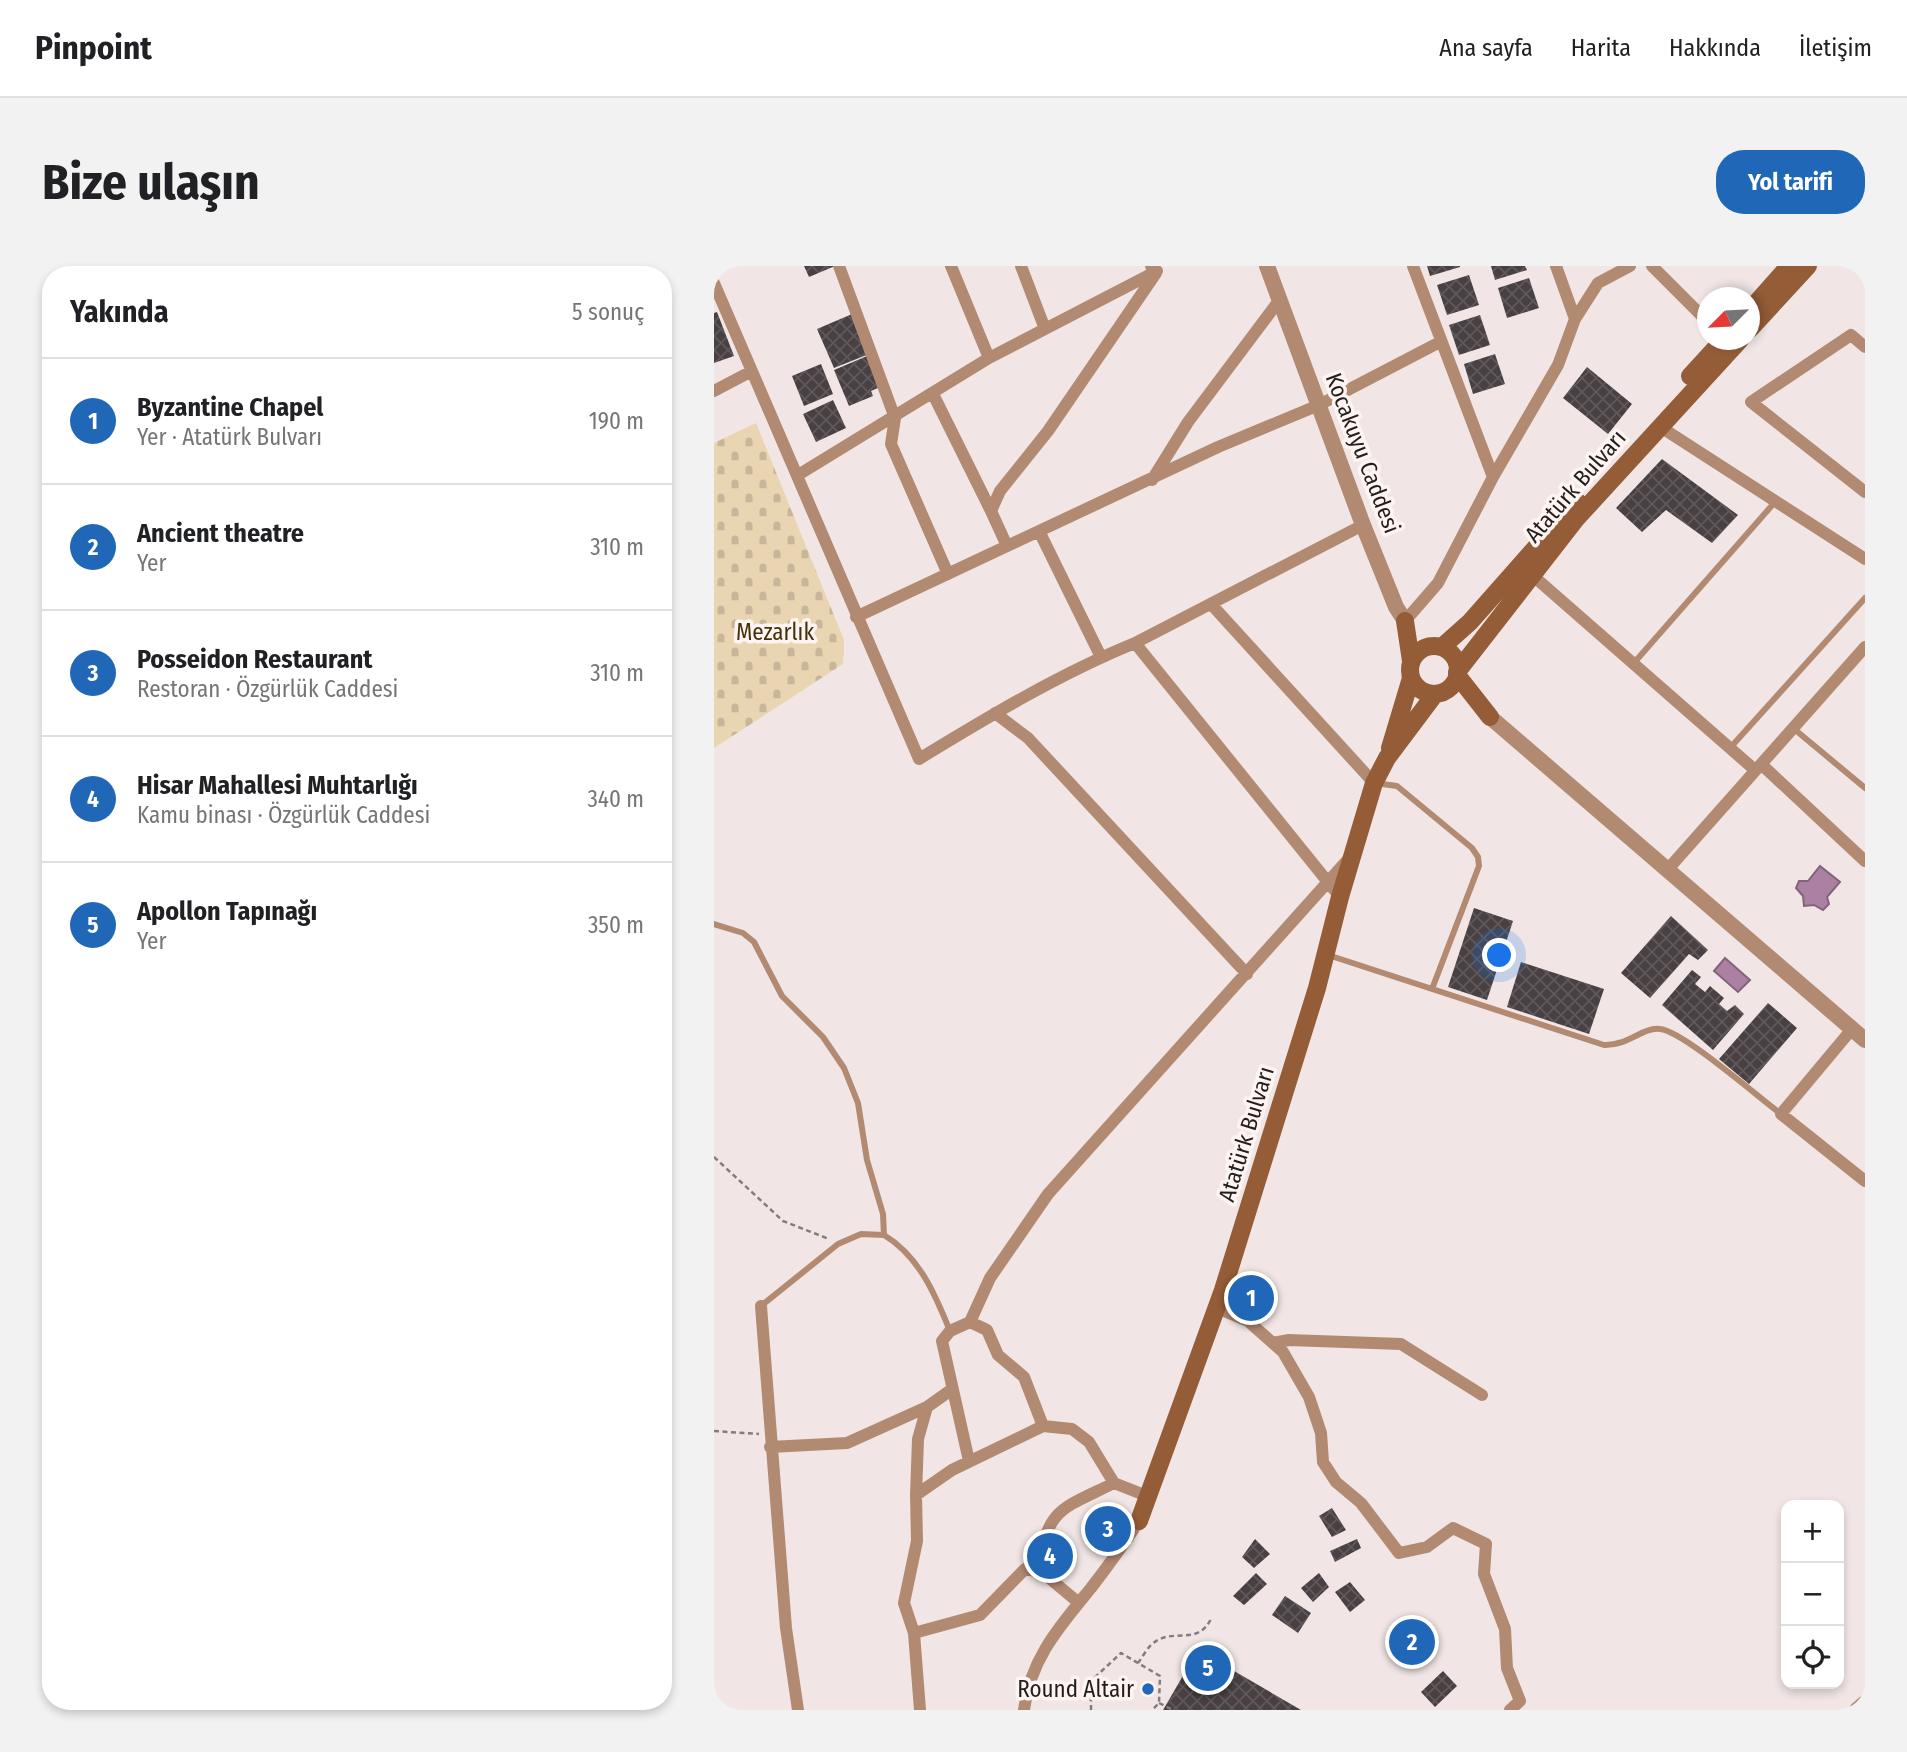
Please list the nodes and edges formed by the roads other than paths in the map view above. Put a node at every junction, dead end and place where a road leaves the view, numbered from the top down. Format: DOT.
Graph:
graph roads {
  1 [pos="839,266"];
  2 [pos="951,266"];
  3 [pos="1021,266"];
  4 [pos="1267,266"];
  5 [pos="1413,266"];
  6 [pos="1556,266"];
  7 [pos="1630,266"];
  8 [pos="1652,266"];
  9 [pos="1789,266"];
  10 [pos="1808,266"];
  11 [pos="1157,268"];
  12 [pos="714,283"];
  13 [pos="1760,298"];
  14 [pos="1278,302"];
  15 [pos="1697,312"];
  16 [pos="1760,317"];
  17 [pos="1575,319"];
  18 [pos="1045,329"];
  19 [pos="1440,342"];
  20 [pos="1865,347"];
  21 [pos="1714,350"];
  22 [pos="1731,350"];
  23 [pos="989,358"];
  24 [pos="750,372"];
  25 [pos="714,391"];
  26 [pos="933,394"];
  27 [pos="1319,405"];
  28 [pos="895,418"];
  29 [pos="1659,426"];
  30 [pos="798,475"];
  31 [pos="1493,477"];
  32 [pos="1152,480"];
  33 [pos="1865,492"];
  34 [pos="1775,502"];
  35 [pos="991,511"];
  36 [pos="1363,525"];
  37 [pos="1040,533"];
  38 [pos="1007,546"];
  39 [pos="1865,559"];
  40 [pos="948,573"];
  41 [pos="1531,574"];
  42 [pos="1865,598"];
  43 [pos="1211,604"];
  44 [pos="856,617"];
  45 [pos="1405,621"];
  46 [pos="1135,643"];
  47 [pos="1437,647"];
  48 [pos="1865,647"];
  49 [pos="1101,657"];
  50 [pos="1633,664"];
  51 [pos="1411,670"];
  52 [pos="1457,674"];
  53 [pos="1440,693"];
  54 [pos="995,713"];
  55 [pos="1490,717"];
  56 [pos="1793,728"];
  57 [pos="1730,748"];
  58 [pos="1387,758"];
  59 [pos="1758,767"];
  60 [pos="1374,783"];
  61 [pos="1865,788"];
  62 [pos="1357,849"];
  63 [pos="1865,861"];
  64 [pos="1669,868"];
  65 [pos="1325,882"];
  66 [pos="1340,897"];
  67 [pos="714,924"];
  68 [pos="1326,954"];
  69 [pos="1247,974"];
  70 [pos="1432,989"];
  71 [pos="1859,1034"];
  72 [pos="1781,1114"];
  73 [pos="1865,1181"];
  74 [pos="884,1235"];
  75 [pos="761,1306"];
  76 [pos="1217,1308"];
  77 [pos="971,1322"];
  78 [pos="950,1331"];
  79 [pos="1273,1343"];
  80 [pos="951,1390"];
  81 [pos="1482,1395"];
  82 [pos="927,1406"];
  83 [pos="1043,1426"];
  84 [pos="770,1441"];
  85 [pos="969,1461"];
  86 [pos="1114,1483"];
  87 [pos="916,1495"];
  88 [pos="1147,1496"];
  89 [pos="1139,1521"];
  90 [pos="1042,1572"];
  91 [pos="1079,1603"];
  92 [pos="914,1633"];
  93 [pos="1865,1703"];
  94 [pos="798,1710"];
  95 [pos="920,1710"];
  96 [pos="1024,1710"];
  97 [pos="1510,1710"];
  98 [pos="1857,1710"];
  1 -- 28 [label="street"];
  2 -- 23 [label="street"];
  3 -- 18 [label="street"];
  4 -- 14 [label="street, Kocakuyu Caddesi"];
  5 -- 19 [label="street"];
  6 -- 17 [label="street"];
  7 -- 17 [label="street"];
  8 -- 15 [label="street"];
  9 -- 13 [label="main road"];
  10 -- 16 [label="main road"];
  11 -- 18 [label="street"];
  11 -- 35 [label="street"];
  12 -- 24 [label="street"];
  14 -- 27 [label="street, Kocakuyu Caddesi"];
  14 -- 32 [label="street"];
  17 -- 31 [label="street"];
  18 -- 23 [label="street"];
  19 -- 27 [label="street"];
  19 -- 31 [label="street"];
  20 -- 33 [label="street"];
  21 -- 47 [label="main road, Atatürk Bulvarı"];
  22 -- 29 [label="main road, Atatürk Bulvarı"];
  23 -- 26 [label="street"];
  24 -- 25 [label="street"];
  24 -- 30 [label="street"];
  26 -- 28 [label="street"];
  26 -- 35 [label="street"];
  27 -- 32 [label="street"];
  27 -- 36 [label="street, Kocakuyu Caddesi"];
  28 -- 30 [label="street"];
  28 -- 40 [label="street"];
  29 -- 34 [label="street"];
  29 -- 41 [label="main road, Atatürk Bulvarı"];
  30 -- 44 [label="street"];
  31 -- 45 [label="street"];
  32 -- 37 [label="street"];
  34 -- 39 [label="street"];
  34 -- 50 [label="lane"];
  35 -- 38 [label="street"];
  36 -- 43 [label="street"];
  36 -- 45 [label="street, Kocakuyu Caddesi"];
  37 -- 38 [label="street"];
  37 -- 49 [label="street"];
  38 -- 40 [label="street"];
  40 -- 44 [label="street"];
  41 -- 50 [label="street"];
  41 -- 52 [label="main road, Atatürk Bulvarı"];
  42 -- 57 [label="lane"];
  43 -- 46 [label="street"];
  43 -- 60 [label="street"];
  44 -- 54 [label="street"];
  45 -- 47 [label="main road, Kocakuyu Caddesi"];
  45 -- 51 [label="main road"];
  46 -- 49 [label="street"];
  46 -- 65 [label="street"];
  47 -- 51 [label="main road"];
  47 -- 52 [label="main road"];
  48 -- 56 [label="street"];
  49 -- 54 [label="street"];
  50 -- 57 [label="street"];
  51 -- 53 [label="main road"];
  51 -- 58 [label="main road, Atatürk Bulvarı"];
  52 -- 53 [label="main road"];
  52 -- 55 [label="main road"];
  53 -- 55 [label="main road"];
  53 -- 58 [label="main road, Atatürk Bulvarı"];
  54 -- 69 [label="street"];
  55 -- 64 [label="street"];
  56 -- 59 [label="street"];
  56 -- 61 [label="lane"];
  57 -- 59 [label="street"];
  58 -- 60 [label="main road, Atatürk Bulvarı"];
  59 -- 63 [label="street"];
  59 -- 64 [label="street"];
  60 -- 62 [label="main road, Atatürk Bulvarı"];
  60 -- 70 [label="lane"];
  62 -- 65 [label="street"];
  62 -- 66 [label="main road, Atatürk Bulvarı"];
  64 -- 71 [label="street"];
  65 -- 66 [label="street"];
  65 -- 69 [label="street"];
  66 -- 68 [label="main road, Atatürk Bulvarı"];
  67 -- 74 [label="lane"];
  68 -- 70 [label="lane"];
  68 -- 76 [label="main road, Atatürk Bulvarı"];
  69 -- 77 [label="street"];
  70 -- 72 [label="lane"];
  71 -- 72 [label="street"];
  72 -- 73 [label="street"];
  74 -- 75 [label="lane"];
  74 -- 78 [label="lane"];
  75 -- 84 [label="street"];
  76 -- 79 [label="street"];
  76 -- 88 [label="main road, Atatürk Bulvarı"];
  77 -- 78 [label="street"];
  77 -- 83 [label="street"];
  78 -- 80 [label="street"];
  79 -- 81 [label="street"];
  79 -- 97 [label="street"];
  80 -- 82 [label="street"];
  80 -- 85 [label="street"];
  82 -- 84 [label="street"];
  82 -- 87 [label="street"];
  83 -- 85 [label="street"];
  83 -- 86 [label="street"];
  84 -- 94 [label="street"];
  85 -- 87 [label="street"];
  86 -- 88 [label="street"];
  86 -- 90 [label="street"];
  87 -- 92 [label="street"];
  88 -- 89 [label="main road, Atatürk Bulvarı"];
  89 -- 91 [label="street"];
  90 -- 91 [label="street"];
  90 -- 92 [label="street"];
  91 -- 96 [label="street"];
  92 -- 95 [label="street"];
  93 -- 98 [label="street"];
}
